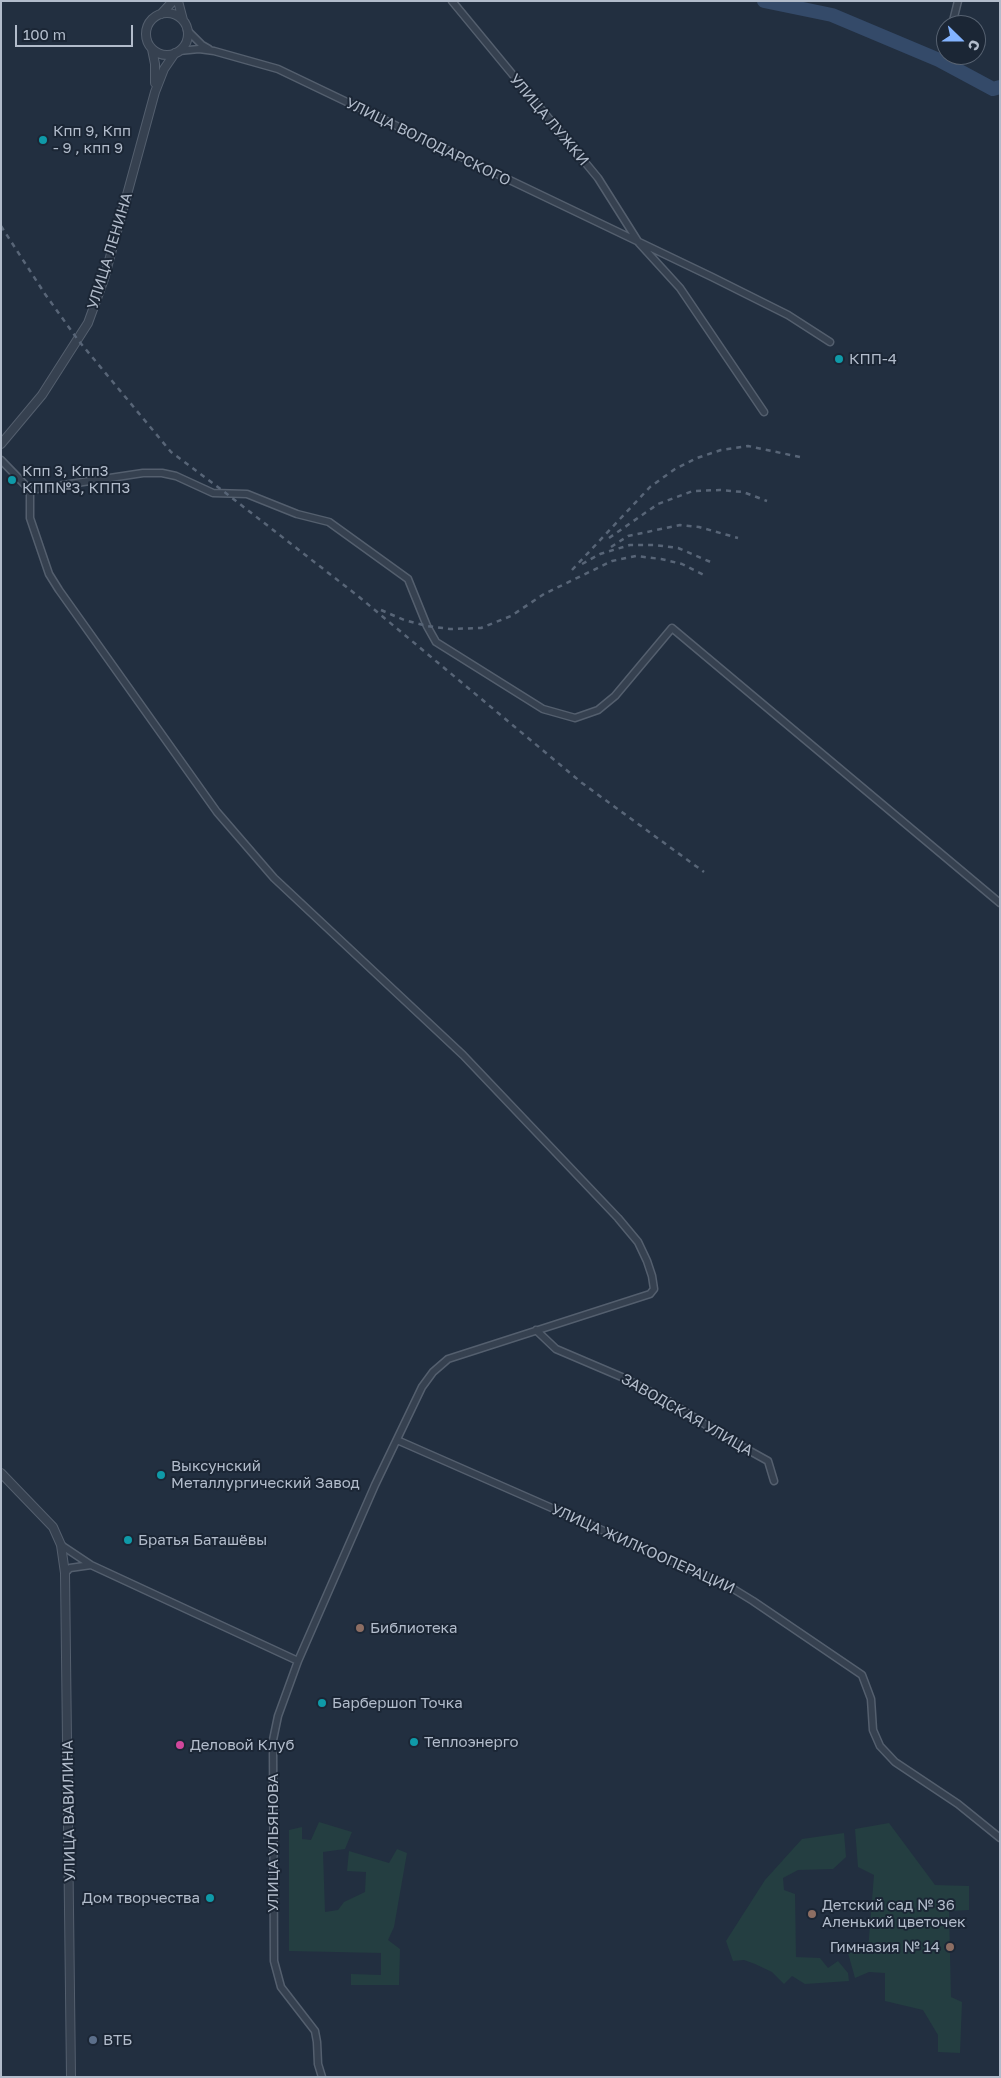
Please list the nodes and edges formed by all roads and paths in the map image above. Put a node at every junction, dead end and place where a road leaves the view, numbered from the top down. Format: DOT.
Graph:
graph roads {
  1 [pos="174,1"];
  2 [pos="178,1"];
  3 [pos="452,1"];
  4 [pos="958,1"];
  5 [pos="159,15"];
  6 [pos="954,15"];
  7 [pos="186,26"];
  8 [pos="152,49"];
  9 [pos="214,51"];
  10 [pos="177,52"];
  11 [pos="155,92"];
  12 [pos="639,243"];
  13 [pos="830,342"];
  14 [pos="764,412"];
  15 [pos="1,444"];
  16 [pos="1,460"];
  17 [pos="30,490"];
  18 [pos="1000,902"];
  19 [pos="536,1330"];
  20 [pos="396,1440"];
  21 [pos="1,1473"];
  22 [pos="774,1481"];
  23 [pos="61,1545"];
  24 [pos="91,1565"];
  25 [pos="65,1573"];
  26 [pos="298,1661"];
  27 [pos="1000,1838"];
  28 [pos="71,2077"];
  29 [pos="322,2077"];
  1 -- 5 [label="street"];
  2 -- 7 [label="street"];
  3 -- 12 [label="street, УЛИЦА ЛУЖКИ"];
  4 -- 6 [label="street"];
  5 -- 7 [label="street"];
  5 -- 8 [label="street"];
  7 -- 9 [label="street"];
  7 -- 10 [label="street"];
  8 -- 10 [label="street"];
  8 -- 11 [label="street"];
  9 -- 10 [label="street"];
  9 -- 12 [label="street, УЛИЦА ВОЛОДАРСКОГО"];
  10 -- 11 [label="street"];
  11 -- 15 [label="street, УЛИЦА ЛЕНИНА"];
  12 -- 13 [label="street, УЛИЦА ВОЛОДАРСКОГО"];
  12 -- 14 [label="street"];
  16 -- 17 [label="street"];
  17 -- 18 [label="street"];
  17 -- 19 [label="street, УЛИЦА УЛЬЯНОВА"];
  19 -- 20 [label="street, УЛИЦА УЛЬЯНОВА"];
  19 -- 22 [label="street, ЗАВОДСКАЯ УЛИЦА"];
  20 -- 26 [label="street, УЛИЦА УЛЬЯНОВА"];
  20 -- 27 [label="street, УЛИЦА ЖИЛКООПЕРАЦИИ"];
  21 -- 23 [label="street"];
  23 -- 24 [label="street"];
  23 -- 25 [label="street, УЛИЦА ВАВИЛИНА"];
  24 -- 25 [label="street"];
  24 -- 26 [label="street"];
  25 -- 28 [label="street, УЛИЦА ВАВИЛИНА"];
  26 -- 29 [label="street, УЛИЦА УЛЬЯНОВА"];
}
